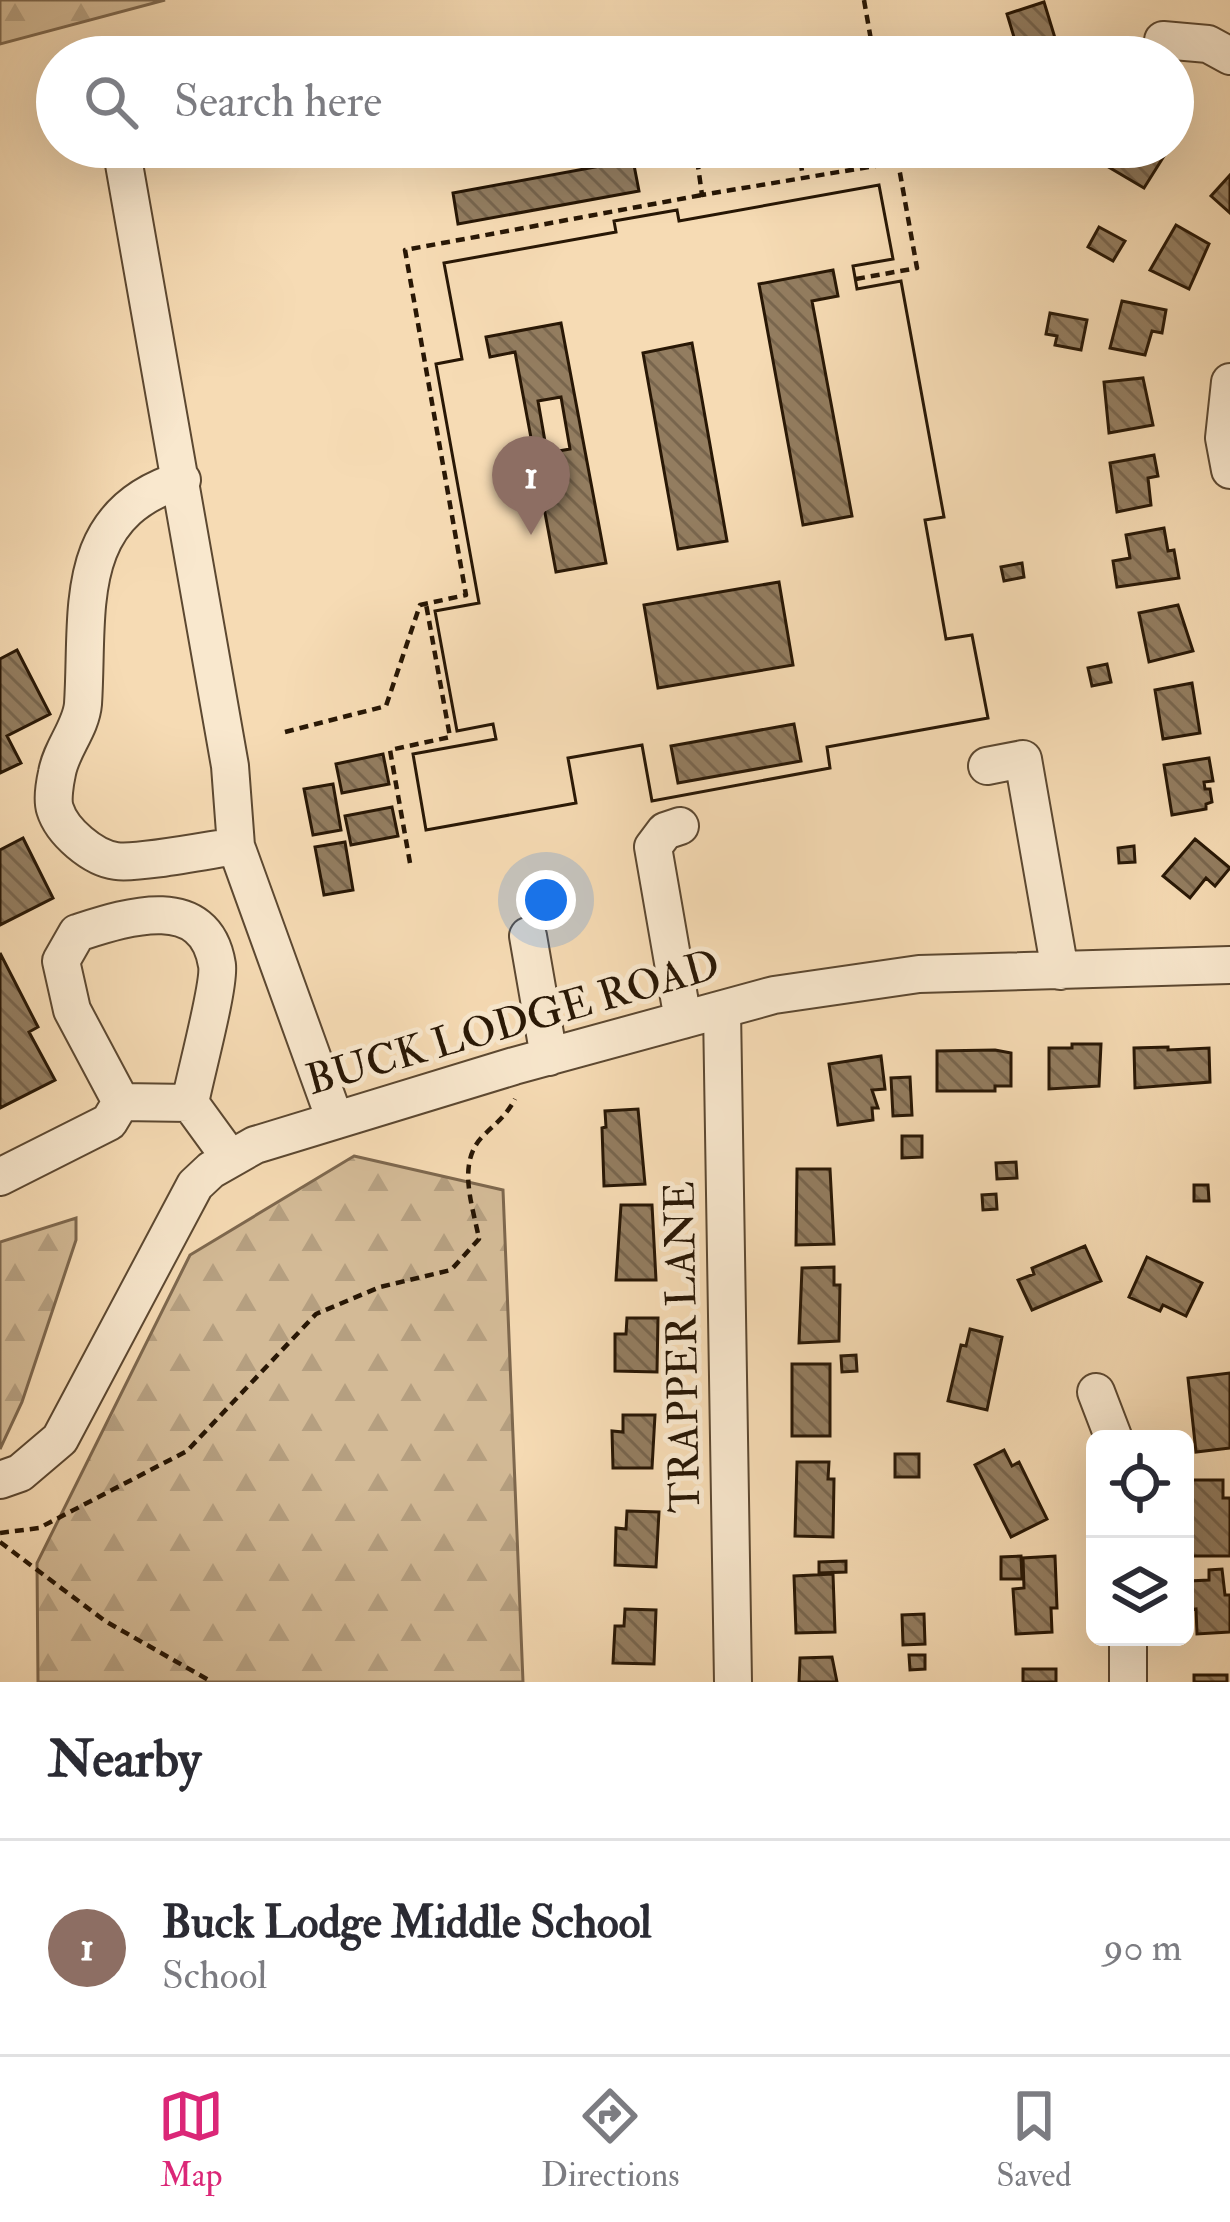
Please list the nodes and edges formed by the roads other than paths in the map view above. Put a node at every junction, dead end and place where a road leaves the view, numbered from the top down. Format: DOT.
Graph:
graph roads {
  1 [pos="1194,43"];
  2 [pos="1230,56"];
  3 [pos="125,168"];
  4 [pos="1230,382"];
  5 [pos="1230,470"];
  6 [pos="182,480"];
  7 [pos="987,766"];
  8 [pos="655,829"];
  9 [pos="236,846"];
  10 [pos="528,936"];
  11 [pos="1230,965"];
  12 [pos="1060,971"];
  13 [pos="722,1010"];
  14 [pos="683,1020"];
  15 [pos="532,1062"];
  16 [pos="121,1102"];
  17 [pos="190,1102"];
  18 [pos="335,1120"];
  19 [pos="230,1158"];
  20 [pos="0,1178"];
  21 [pos="1096,1392"];
  22 [pos="1111,1430"];
  23 [pos="0,1480"];
  24 [pos="1128,1646"];
  25 [pos="733,1682"];
  26 [pos="1128,1682"];
  1 -- 2 [label="street"];
  3 -- 6 [label="street"];
  4 -- 5 [label="street"];
  6 -- 9 [label="street"];
  6 -- 9 [label="street"];
  7 -- 12 [label="street"];
  8 -- 14 [label="street"];
  9 -- 18 [label="street"];
  10 -- 15 [label="street"];
  11 -- 12 [label="street, BUCK LODGE ROAD"];
  12 -- 13 [label="street, BUCK LODGE ROAD"];
  13 -- 14 [label="street, BUCK LODGE ROAD"];
  13 -- 25 [label="street, TRAPPER LANE"];
  14 -- 15 [label="street, BUCK LODGE ROAD"];
  15 -- 18 [label="street, BUCK LODGE ROAD"];
  16 -- 17 [label="street"];
  16 -- 17 [label="street"];
  16 -- 20 [label="street"];
  17 -- 19 [label="street"];
  18 -- 19 [label="street, BUCK LODGE ROAD"];
  19 -- 23 [label="street, BUCK LODGE ROAD"];
  21 -- 22 [label="street"];
  24 -- 26 [label="street"];
}
